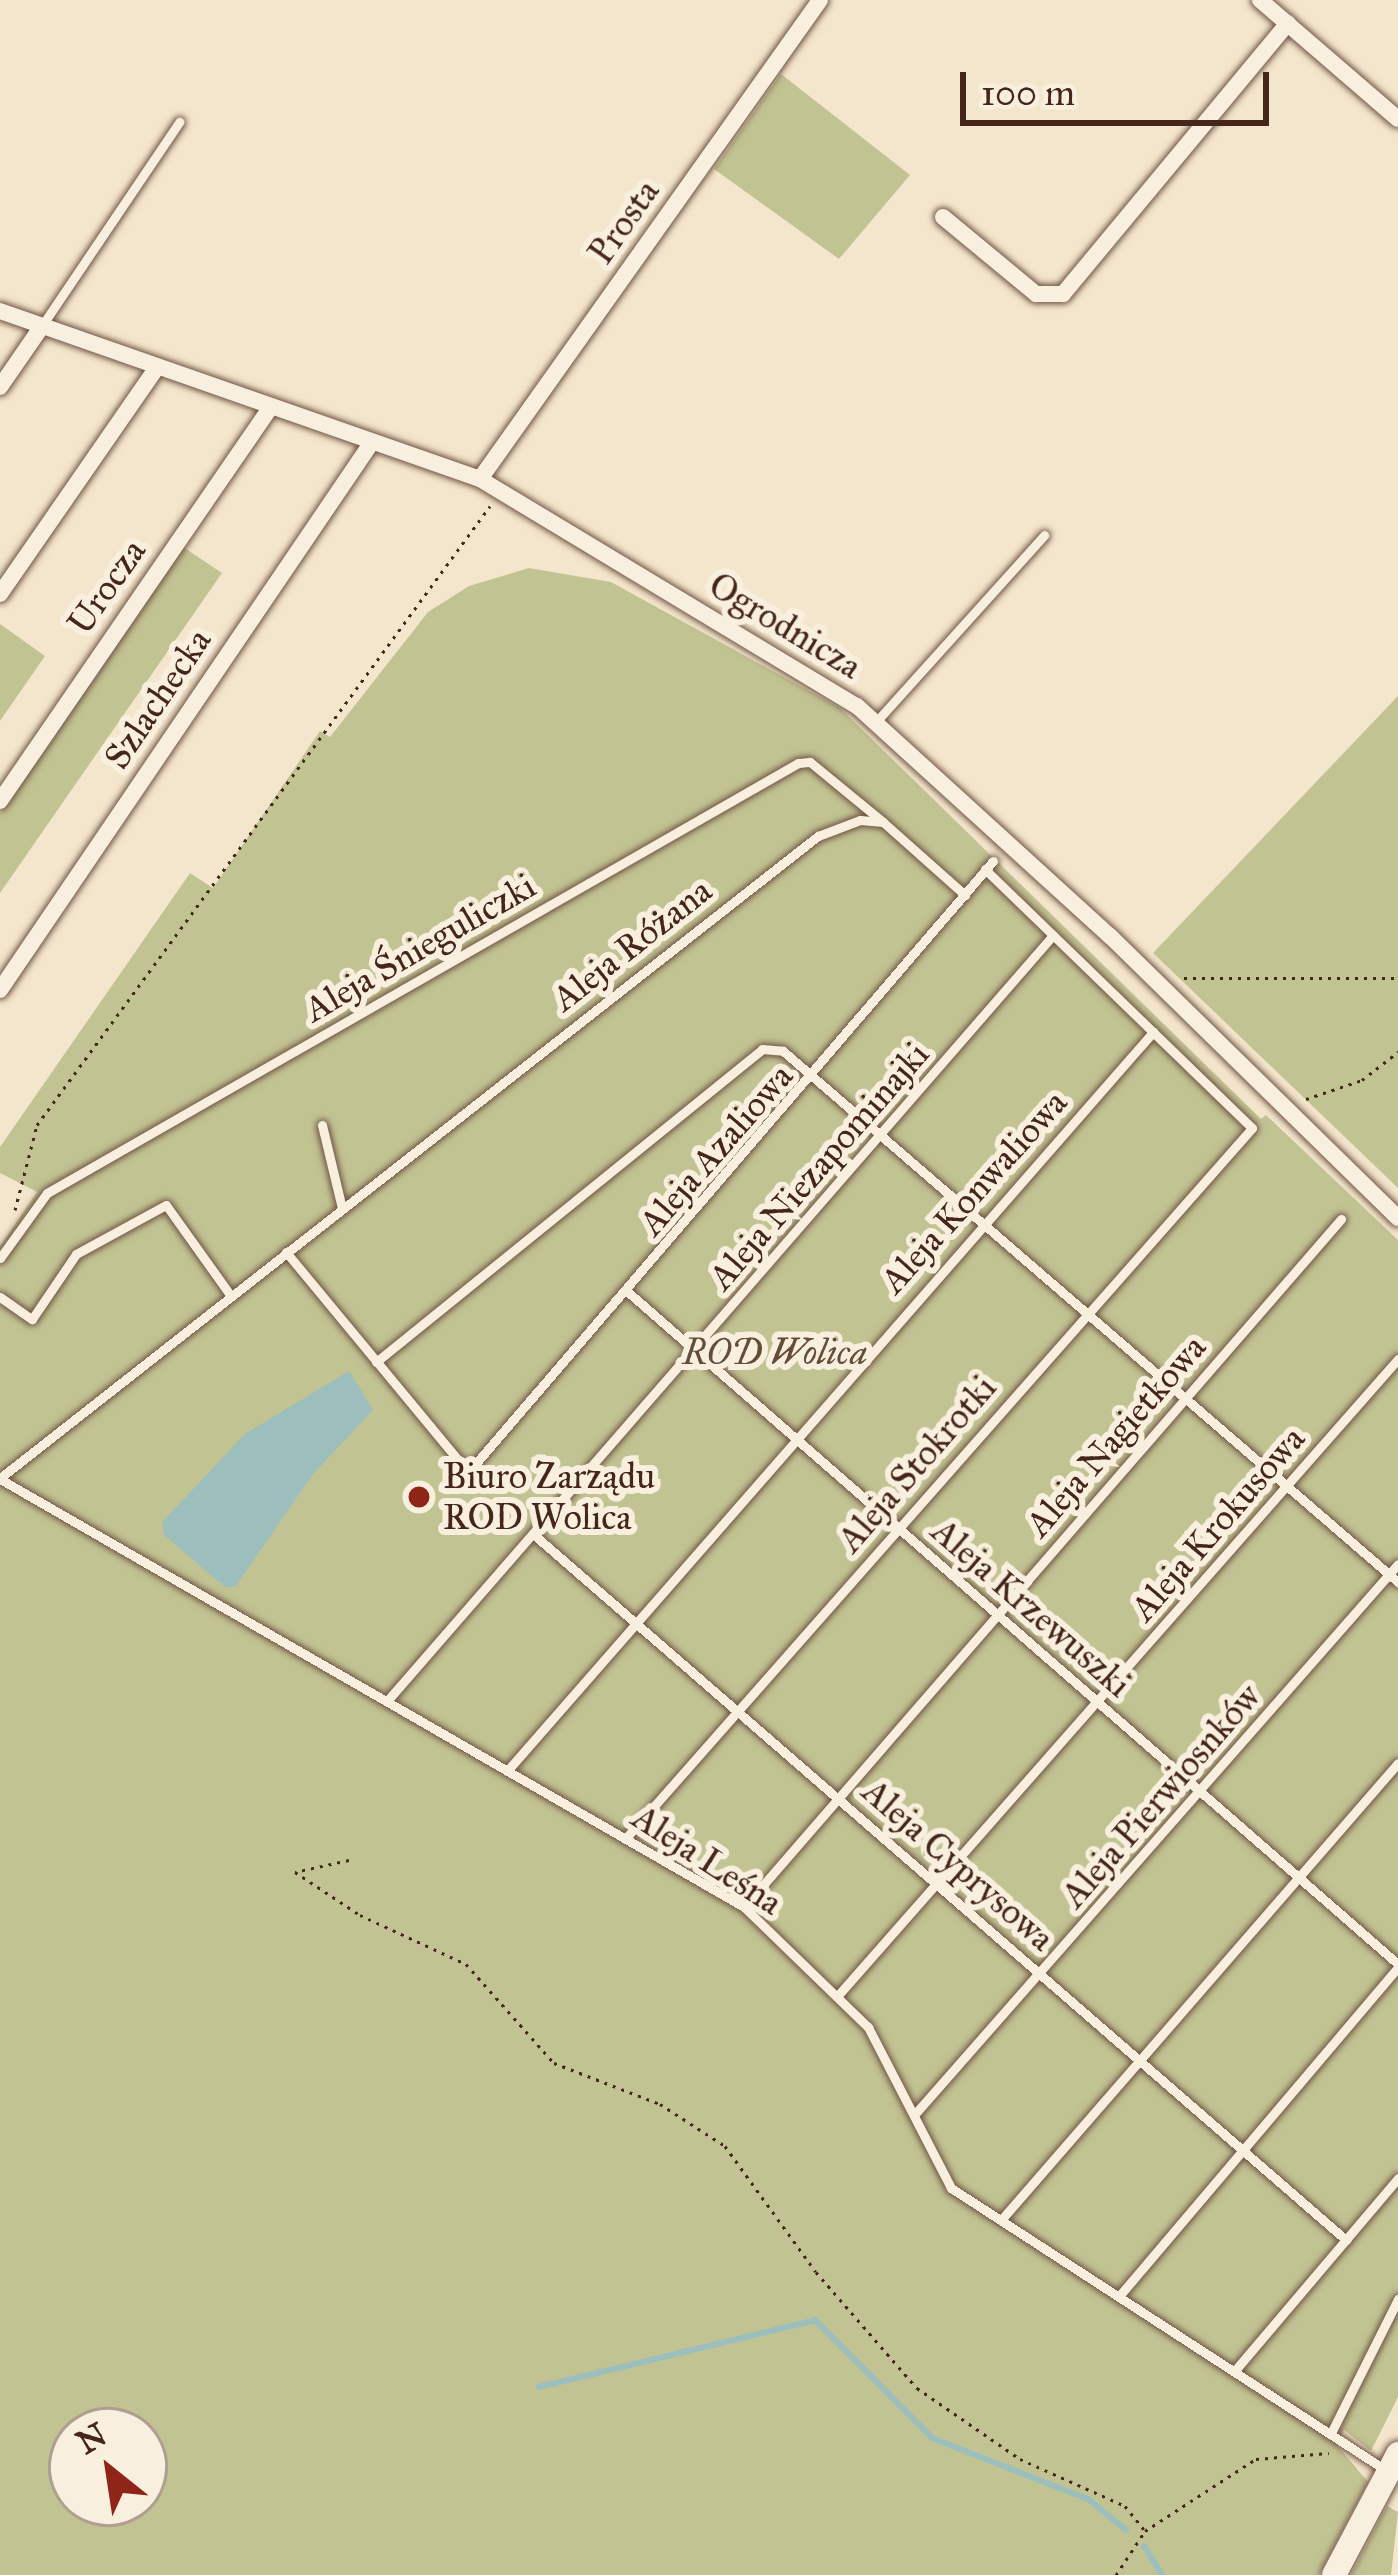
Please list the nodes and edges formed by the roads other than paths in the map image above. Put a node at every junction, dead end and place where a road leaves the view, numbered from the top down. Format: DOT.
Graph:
graph roads {
  1 [pos="820,0"];
  2 [pos="1260,0"];
  3 [pos="1288,23"];
  4 [pos="1398,119"];
  5 [pos="179,122"];
  6 [pos="943,217"];
  7 [pos="0,311"];
  8 [pos="40,329"];
  9 [pos="154,370"];
  10 [pos="0,387"];
  11 [pos="269,410"];
  12 [pos="370,445"];
  13 [pos="480,479"];
  14 [pos="1044,535"];
  15 [pos="0,594"];
  16 [pos="875,723"];
  17 [pos="0,801"];
  18 [pos="883,821"];
  19 [pos="965,895"];
  20 [pos="1053,934"];
  21 [pos="0,990"];
  22 [pos="1154,1032"];
  23 [pos="817,1075"];
  24 [pos="322,1125"];
  25 [pos="883,1134"];
  26 [pos="342,1208"];
  27 [pos="1398,1217"];
  28 [pos="1341,1219"];
  29 [pos="982,1220"];
  30 [pos="286,1252"];
  31 [pos="0,1258"];
  32 [pos="628,1293"];
  33 [pos="231,1296"];
  34 [pos="0,1297"];
  35 [pos="1086,1311"];
  36 [pos="694,1351"];
  37 [pos="1398,1358"];
  38 [pos="376,1362"];
  39 [pos="1185,1398"];
  40 [pos="795,1439"];
  41 [pos="0,1479"];
  42 [pos="1286,1486"];
  43 [pos="897,1528"];
  44 [pos="533,1534"];
  45 [pos="1398,1564"];
  46 [pos="1394,1578"];
  47 [pos="997,1615"];
  48 [pos="636,1622"];
  49 [pos="387,1701"];
  50 [pos="1099,1703"];
  51 [pos="739,1710"];
  52 [pos="1398,1763"];
  53 [pos="508,1771"];
  54 [pos="1201,1791"];
  55 [pos="838,1796"];
  56 [pos="625,1838"];
  57 [pos="1300,1879"];
  58 [pos="939,1884"];
  59 [pos="744,1907"];
  60 [pos="1398,1965"];
  61 [pos="1040,1973"];
  62 [pos="840,1993"];
  63 [pos="1142,2060"];
  64 [pos="914,2115"];
  65 [pos="1240,2148"];
  66 [pos="1398,2179"];
  67 [pos="1001,2221"];
  68 [pos="1346,2240"];
  69 [pos="1120,2295"];
  70 [pos="1398,2299"];
  71 [pos="1237,2368"];
  72 [pos="1336,2435"];
  73 [pos="1393,2463"];
  74 [pos="1334,2575"];
  1 -- 13 [label="street, Prosta"];
  2 -- 3 [label="street"];
  3 -- 4 [label="street"];
  3 -- 6 [label="street"];
  5 -- 8 [label="lane"];
  7 -- 8 [label="street, Ogrodnicza"];
  8 -- 9 [label="street, Ogrodnicza"];
  8 -- 10 [label="street"];
  9 -- 11 [label="street, Ogrodnicza"];
  9 -- 15 [label="street"];
  11 -- 12 [label="street, Ogrodnicza"];
  11 -- 17 [label="street, Urocza"];
  12 -- 13 [label="street, Ogrodnicza"];
  12 -- 21 [label="street, Szlachecka"];
  13 -- 16 [label="street, Ogrodnicza"];
  14 -- 16 [label="lane"];
  16 -- 27 [label="street, Ogrodnicza"];
  18 -- 19 [label="lane"];
  18 -- 26 [label="lane, Aleja Różana"];
  18 -- 31 [label="lane, Aleja Śnieguliczki"];
  19 -- 20 [label="lane, Aleja Azaliowa"];
  19 -- 23 [label="lane, Aleja Azaliowa"];
  20 -- 22 [label="lane"];
  20 -- 25 [label="lane, Aleja Niezapominajki"];
  22 -- 29 [label="lane, Aleja Konwaliowa"];
  22 -- 35 [label="lane, Aleja Stokrotki"];
  23 -- 25 [label="lane"];
  23 -- 32 [label="lane, Aleja Azaliowa"];
  23 -- 38 [label="lane"];
  24 -- 26 [label="lane"];
  25 -- 29 [label="lane"];
  25 -- 36 [label="lane, Aleja Niezapominajki"];
  26 -- 30 [label="lane, Aleja Różana"];
  28 -- 39 [label="lane, Aleja Nagietkowa"];
  29 -- 35 [label="lane"];
  29 -- 40 [label="lane, Aleja Konwaliowa"];
  30 -- 33 [label="lane, Aleja Różana"];
  30 -- 38 [label="lane"];
  32 -- 36 [label="lane, Aleja Krzewuszki"];
  32 -- 38 [label="lane, Aleja Azaliowa"];
  33 -- 34 [label="lane"];
  33 -- 41 [label="lane, Aleja Różana"];
  35 -- 39 [label="lane"];
  35 -- 43 [label="lane, Aleja Stokrotki"];
  36 -- 40 [label="lane, Aleja Krzewuszki"];
  36 -- 44 [label="lane, Aleja Niezapominajki"];
  37 -- 42 [label="lane, Aleja Krokusowa"];
  39 -- 42 [label="lane"];
  39 -- 47 [label="lane, Aleja Nagietkowa"];
  40 -- 43 [label="lane, Aleja Krzewuszki"];
  40 -- 48 [label="lane, Aleja Konwaliowa"];
  41 -- 49 [label="lane, Aleja Leśna"];
  42 -- 46 [label="lane"];
  42 -- 50 [label="lane, Aleja Krokusowa"];
  43 -- 47 [label="lane, Aleja Krzewuszki"];
  43 -- 51 [label="lane, Aleja Stokrotki"];
  44 -- 48 [label="lane, Aleja Cyprysowa"];
  44 -- 49 [label="lane, Aleja Niezapominajki"];
  45 -- 46 [label="lane, Aleja Pierwiosnków"];
  46 -- 54 [label="lane, Aleja Pierwiosnków"];
  47 -- 50 [label="lane, Aleja Krzewuszki"];
  47 -- 55 [label="lane, Aleja Nagietkowa"];
  48 -- 51 [label="lane, Aleja Cyprysowa"];
  48 -- 53 [label="lane, Aleja Konwaliowa"];
  49 -- 53 [label="lane, Aleja Leśna"];
  50 -- 54 [label="lane, Aleja Krzewuszki"];
  50 -- 58 [label="lane, Aleja Krokusowa"];
  51 -- 55 [label="lane, Aleja Cyprysowa"];
  51 -- 56 [label="lane, Aleja Stokrotki"];
  52 -- 57 [label="lane"];
  53 -- 56 [label="lane, Aleja Leśna"];
  54 -- 57 [label="lane, Aleja Krzewuszki"];
  54 -- 61 [label="lane, Aleja Pierwiosnków"];
  55 -- 58 [label="lane, Aleja Cyprysowa"];
  55 -- 59 [label="lane, Aleja Nagietkowa"];
  56 -- 59 [label="lane, Aleja Leśna"];
  57 -- 60 [label="lane, Aleja Krzewuszki"];
  57 -- 63 [label="lane"];
  58 -- 61 [label="lane, Aleja Cyprysowa"];
  58 -- 62 [label="lane, Aleja Krokusowa"];
  59 -- 62 [label="lane, Aleja Leśna"];
  60 -- 65 [label="lane"];
  61 -- 63 [label="lane, Aleja Cyprysowa"];
  61 -- 64 [label="lane, Aleja Pierwiosnków"];
  62 -- 64 [label="lane, Aleja Leśna"];
  63 -- 65 [label="lane, Aleja Cyprysowa"];
  63 -- 67 [label="lane"];
  64 -- 67 [label="lane, Aleja Leśna"];
  65 -- 68 [label="lane, Aleja Cyprysowa"];
  65 -- 69 [label="lane"];
  66 -- 68 [label="lane"];
  67 -- 69 [label="lane, Aleja Leśna"];
  68 -- 71 [label="lane"];
  69 -- 71 [label="lane, Aleja Leśna"];
  70 -- 72 [label="lane"];
  71 -- 72 [label="lane, Aleja Leśna"];
  72 -- 73 [label="lane, Aleja Leśna"];
  73 -- 74 [label="street"];
}
